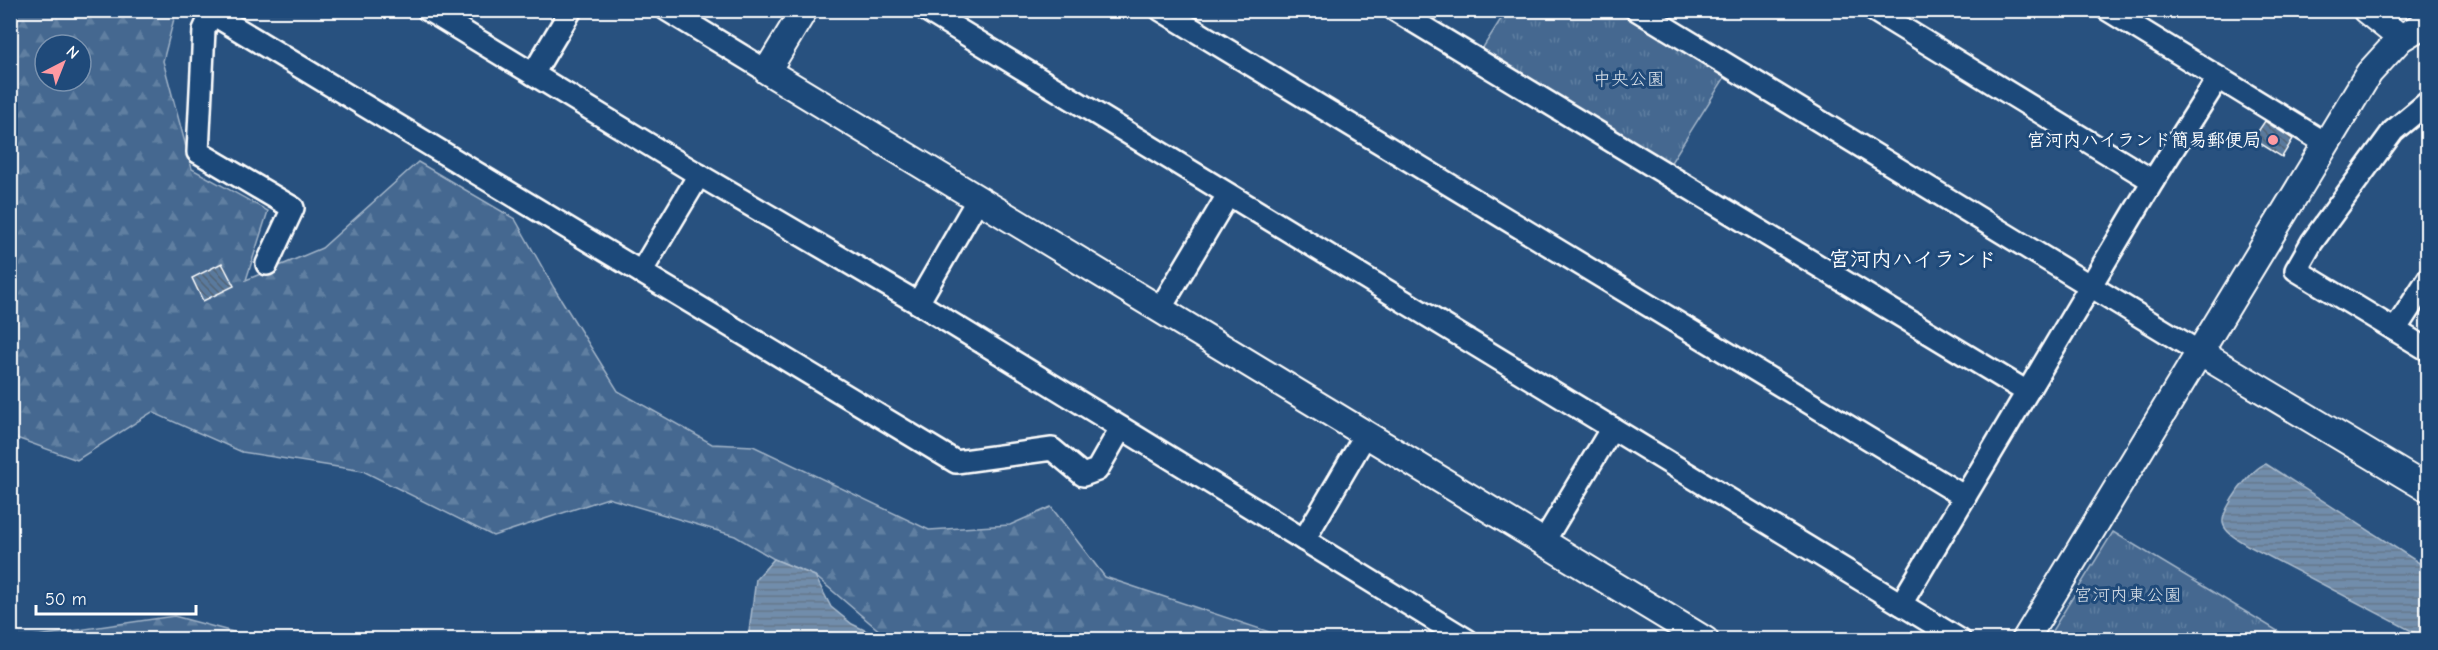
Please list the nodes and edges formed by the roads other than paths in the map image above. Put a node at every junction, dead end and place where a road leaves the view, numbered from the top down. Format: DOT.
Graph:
graph roads {
  1 [pos="428,10"];
  2 [pos="571,10"];
  3 [pos="667,10"];
  4 [pos="804,10"];
  5 [pos="1161,10"];
  6 [pos="1395,10"];
  7 [pos="1637,10"];
  8 [pos="1873,10"];
  9 [pos="2108,10"];
  10 [pos="2366,10"];
  11 [pos="212,12"];
  12 [pos="938,14"];
  13 [pos="2427,22"];
  14 [pos="2401,38"];
  15 [pos="767,71"];
  16 [pos="533,74"];
  17 [pos="2218,78"];
  18 [pos="2427,102"];
  19 [pos="2325,143"];
  20 [pos="699,176"];
  21 [pos="2153,182"];
  22 [pos="1228,195"];
  23 [pos="978,199"];
  24 [pos="267,264"];
  25 [pos="641,272"];
  26 [pos="2427,279"];
  27 [pos="2090,287"];
  28 [pos="918,303"];
  29 [pos="1160,309"];
  30 [pos="2395,330"];
  31 [pos="2427,350"];
  32 [pos="2199,352"];
  33 [pos="2027,392"];
  34 [pos="1121,428"];
  35 [pos="1612,428"];
  36 [pos="1366,434"];
  37 [pos="2427,489"];
  38 [pos="1965,497"];
  39 [pos="1304,540"];
  40 [pos="1544,542"];
  41 [pos="1901,604"];
  42 [pos="1428,616"];
  43 [pos="1440,639"];
  44 [pos="1467,639"];
  45 [pos="1705,639"];
  46 [pos="1960,639"];
  47 [pos="2025,639"];
  1 -- 16 [label="street"];
  2 -- 16 [label="street"];
  3 -- 15 [label="street"];
  4 -- 15 [label="street"];
  5 -- 38 [label="street"];
  6 -- 33 [label="street"];
  7 -- 27 [label="street"];
  8 -- 21 [label="street"];
  9 -- 17 [label="street"];
  10 -- 14 [label="street"];
  11 -- 24 [label="street"];
  11 -- 25 [label="street"];
  12 -- 22 [label="street"];
  13 -- 14 [label="street"];
  14 -- 19 [label="street"];
  15 -- 23 [label="street"];
  16 -- 20 [label="street"];
  17 -- 19 [label="street"];
  17 -- 21 [label="street"];
  18 -- 30 [label="street"];
  19 -- 32 [label="street"];
  20 -- 25 [label="street"];
  20 -- 28 [label="street"];
  21 -- 27 [label="street"];
  22 -- 29 [label="street"];
  22 -- 35 [label="street"];
  23 -- 28 [label="street"];
  23 -- 29 [label="street"];
  25 -- 34 [label="street"];
  26 -- 30 [label="street"];
  27 -- 32 [label="street"];
  27 -- 33 [label="street"];
  28 -- 34 [label="street"];
  29 -- 36 [label="street"];
  30 -- 31 [label="street"];
  32 -- 37 [label="street"];
  32 -- 47 [label="street"];
  33 -- 38 [label="street"];
  34 -- 39 [label="street"];
  35 -- 40 [label="street"];
  35 -- 41 [label="street"];
  36 -- 39 [label="street"];
  36 -- 40 [label="street"];
  38 -- 41 [label="street"];
  39 -- 42 [label="street"];
  40 -- 45 [label="street"];
  41 -- 46 [label="street"];
  42 -- 43 [label="street"];
  42 -- 44 [label="street"];
}
